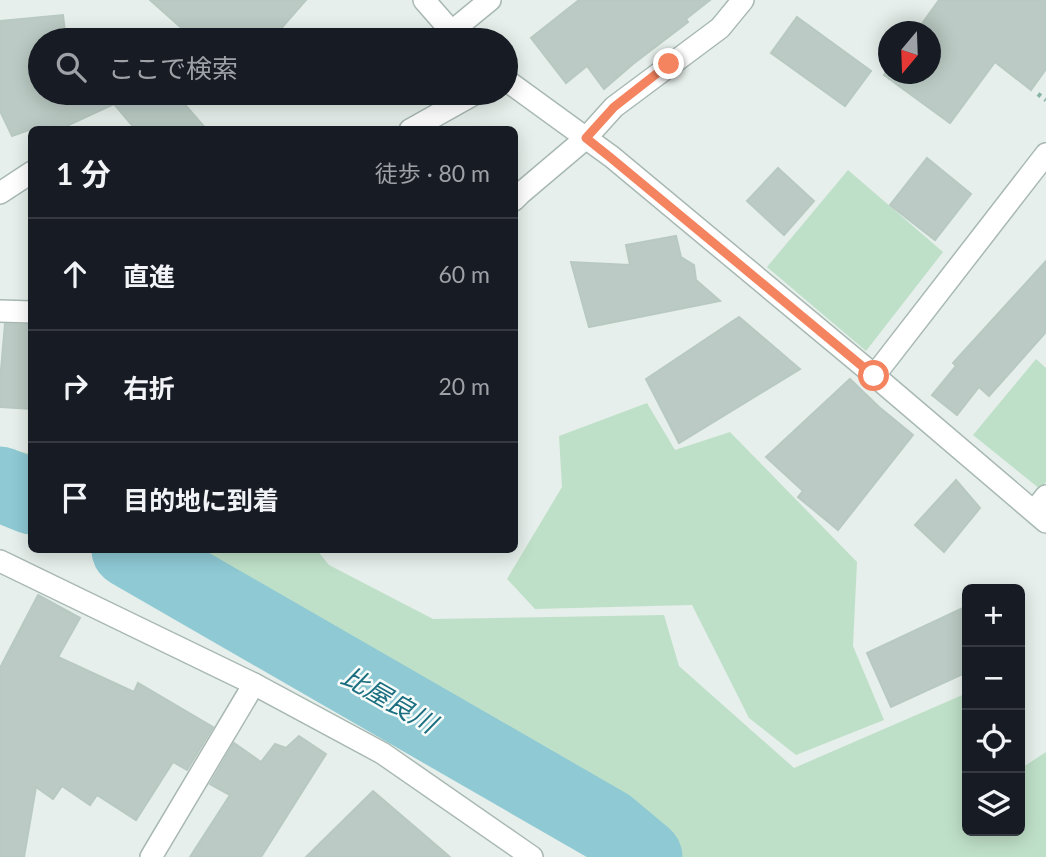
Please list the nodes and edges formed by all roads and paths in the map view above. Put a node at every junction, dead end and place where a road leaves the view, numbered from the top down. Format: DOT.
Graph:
graph roads {
  1 [pos="424,0"];
  2 [pos="490,0"];
  3 [pos="743,0"];
  4 [pos="448,28"];
  5 [pos="463,28"];
  6 [pos="518,89"];
  7 [pos="1038,94"];
  8 [pos="1046,100"];
  9 [pos="455,105"];
  10 [pos="417,126"];
  11 [pos="586,138"];
  12 [pos="1046,154"];
  13 [pos="28,175"];
  14 [pos="0,193"];
  15 [pos="518,196"];
  16 [pos="0,311"];
  17 [pos="28,312"];
  18 [pos="874,376"];
  19 [pos="1042,510"];
  20 [pos="0,561"];
  21 [pos="254,684"];
  22 [pos="151,857"];
  23 [pos="532,857"];
  1 -- 4 [label="street"];
  2 -- 5 [label="street"];
  3 -- 11 [label="street"];
  6 -- 11 [label="street"];
  7 -- 8 [label="path"];
  9 -- 10 [label="street"];
  11 -- 15 [label="street"];
  11 -- 18 [label="street"];
  12 -- 18 [label="street"];
  13 -- 14 [label="street"];
  16 -- 17 [label="street"];
  18 -- 19 [label="street"];
  20 -- 21 [label="street"];
  21 -- 22 [label="street"];
  21 -- 23 [label="street"];
}
